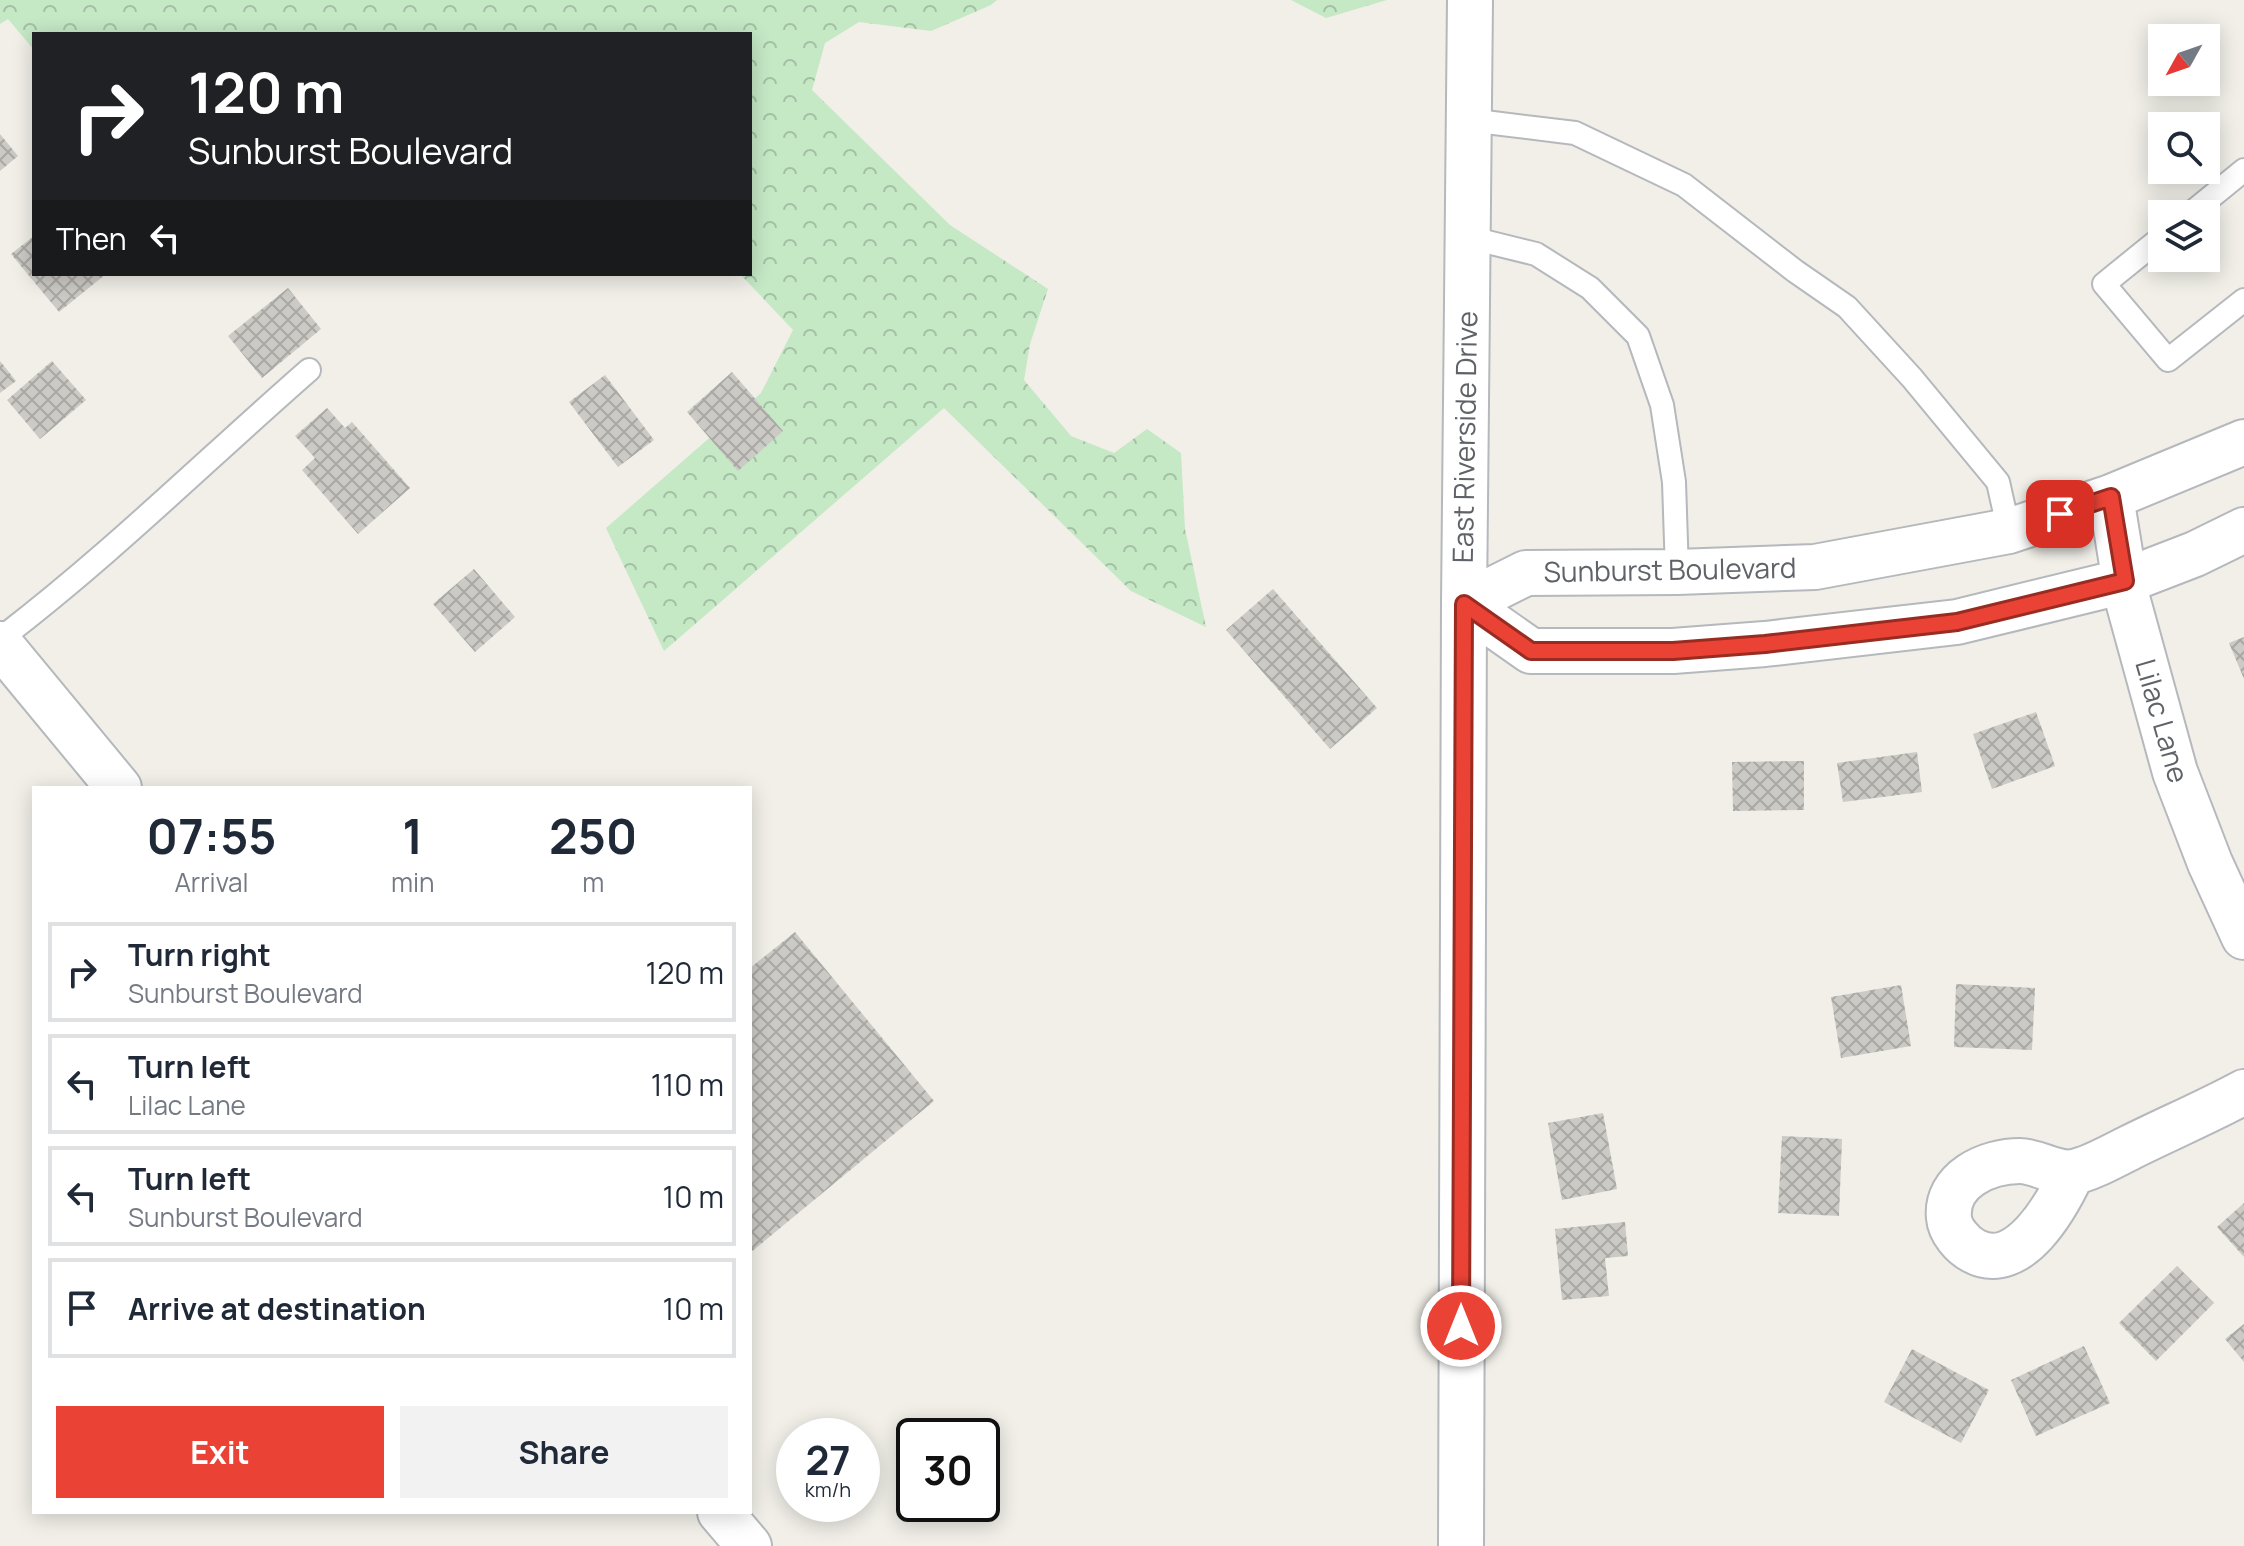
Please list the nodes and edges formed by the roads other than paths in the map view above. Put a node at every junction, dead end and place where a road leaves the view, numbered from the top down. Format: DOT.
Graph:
graph roads {
  1 [pos="1470,0"];
  2 [pos="1469,120"];
  3 [pos="2244,170"];
  4 [pos="2207,200"];
  5 [pos="1467,237"];
  6 [pos="2148,248"];
  7 [pos="2244,300"];
  8 [pos="309,370"];
  9 [pos="2244,442"];
  10 [pos="2111,497"];
  11 [pos="2244,530"];
  12 [pos="2009,531"];
  13 [pos="1677,572"];
  14 [pos="2125,581"];
  15 [pos="1464,604"];
  16 [pos="0,641"];
  17 [pos="117,786"];
  18 [pos="2244,937"];
  19 [pos="2244,1092"];
  20 [pos="2072,1173"];
  21 [pos="722,1514"];
  22 [pos="749,1546"];
  23 [pos="1461,1546"];
  1 -- 2 [label="street, East Riverside Drive"];
  2 -- 5 [label="street, East Riverside Drive"];
  2 -- 12 [label="lane"];
  3 -- 4 [label="lane"];
  5 -- 13 [label="lane"];
  5 -- 15 [label="street, East Riverside Drive"];
  6 -- 7 [label="lane"];
  8 -- 16 [label="lane"];
  9 -- 10 [label="street, Sunburst Boulevard"];
  10 -- 12 [label="street, Sunburst Boulevard"];
  10 -- 14 [label="street, Lilac Lane"];
  11 -- 14 [label="street"];
  12 -- 13 [label="street, Sunburst Boulevard"];
  13 -- 15 [label="street, Sunburst Boulevard"];
  14 -- 15 [label="street"];
  14 -- 18 [label="street, Lilac Lane"];
  15 -- 23 [label="street, East Riverside Drive"];
  16 -- 17 [label="street"];
  19 -- 20 [label="street"];
  21 -- 22 [label="street"];
}
